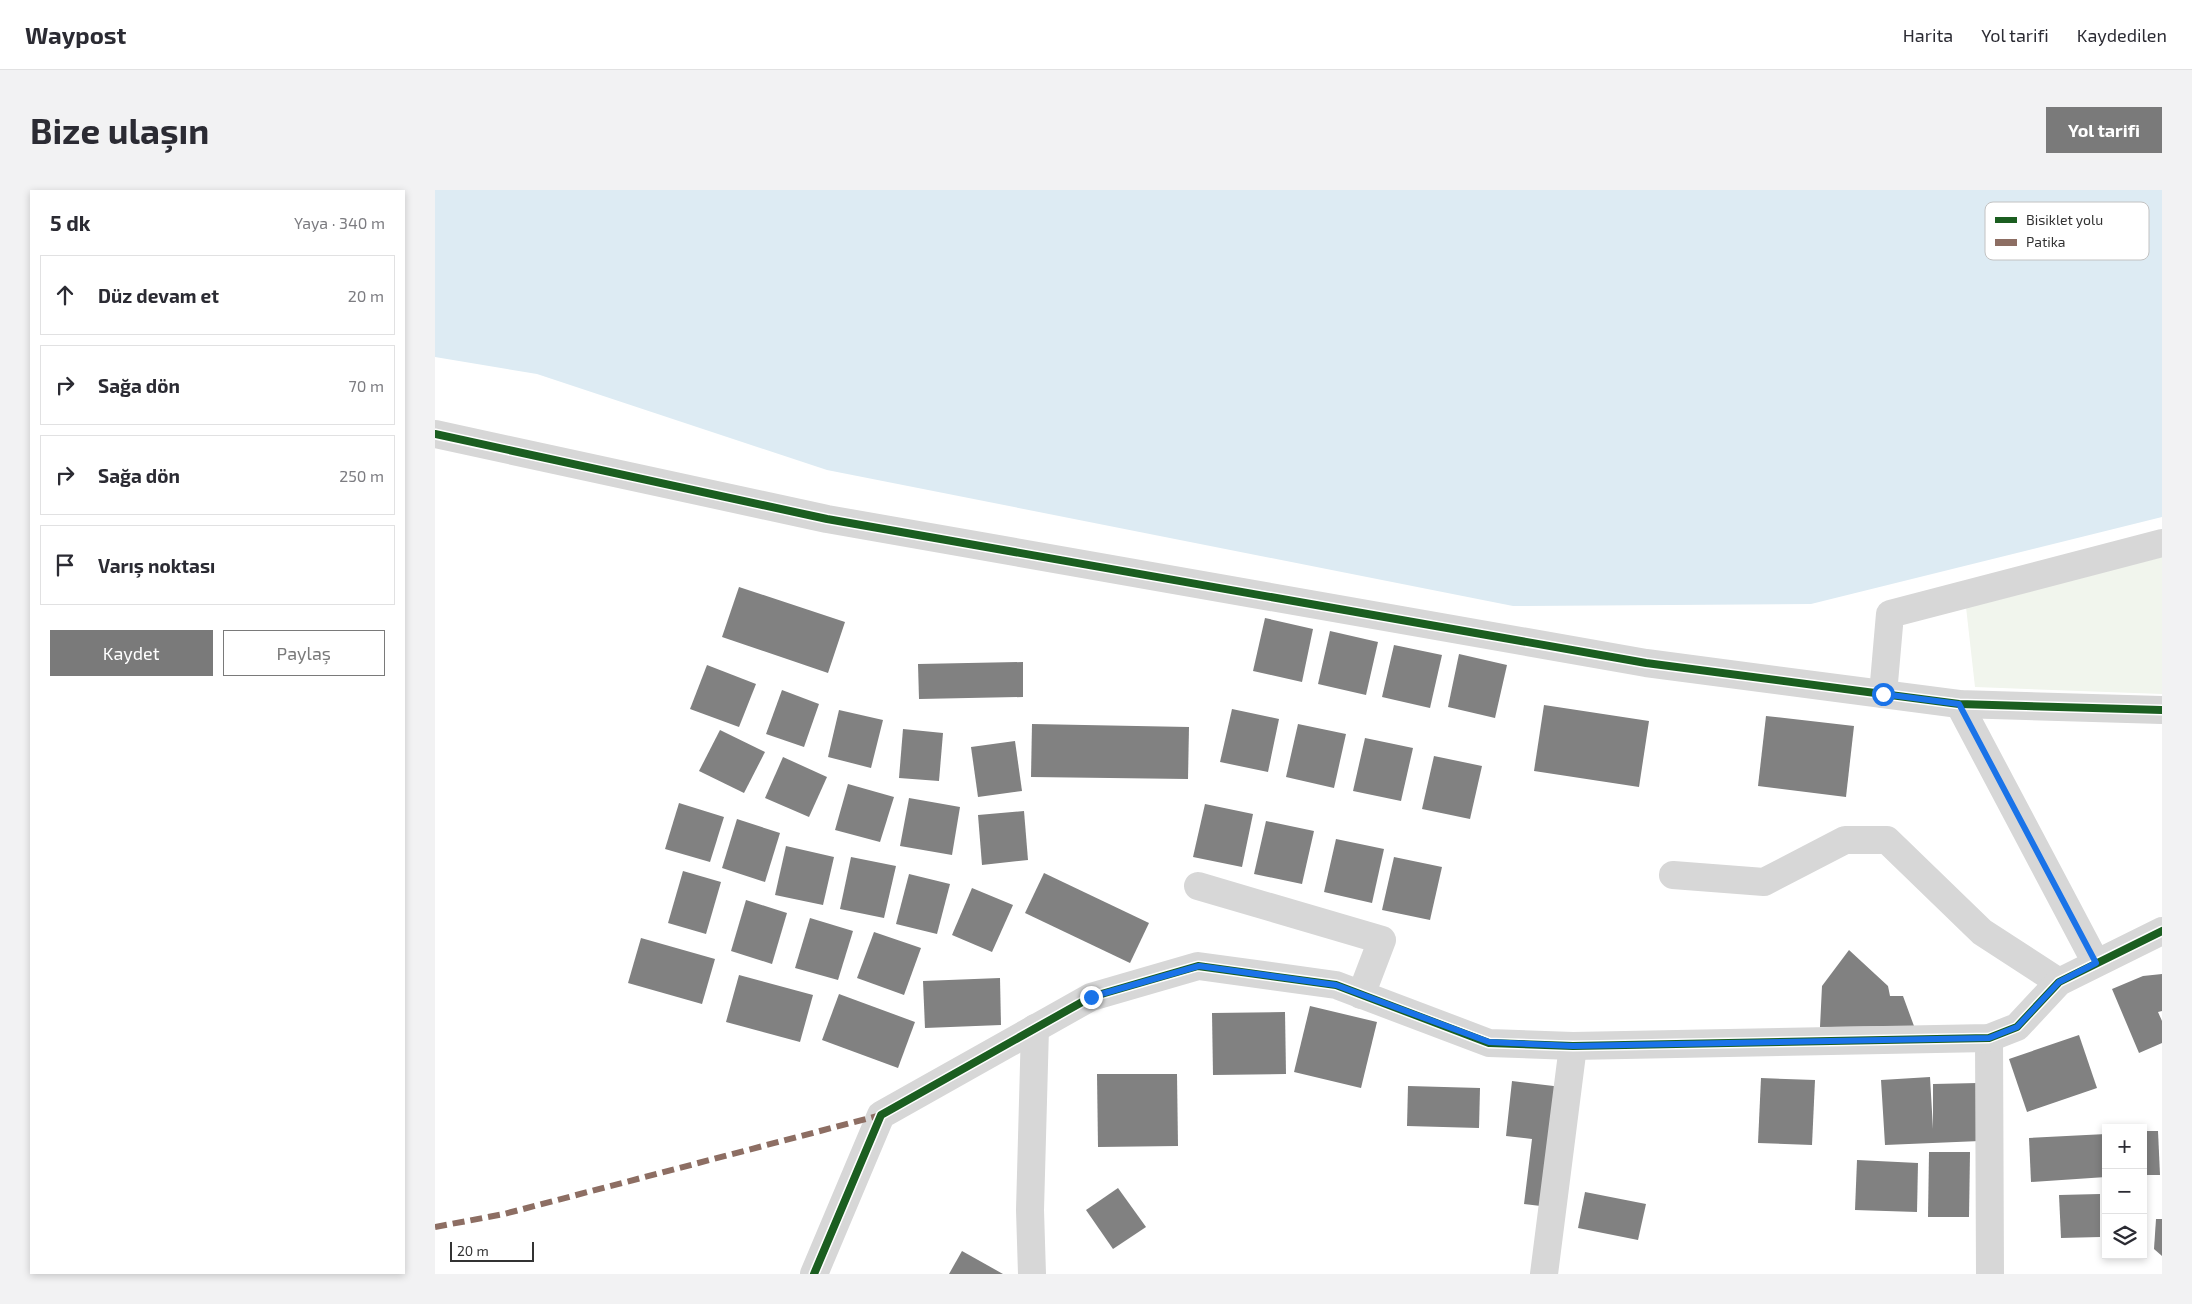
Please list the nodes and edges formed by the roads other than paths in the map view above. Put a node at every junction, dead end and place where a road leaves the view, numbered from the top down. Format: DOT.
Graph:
graph roads {
  1 [pos="435,434"];
  2 [pos="2162,543"];
  3 [pos="1883,694"];
  4 [pos="1959,704"];
  5 [pos="2162,710"];
  6 [pos="1673,875"];
  7 [pos="1199,886"];
  8 [pos="2162,932"];
  9 [pos="2096,963"];
  10 [pos="2059,982"];
  11 [pos="1361,995"];
  12 [pos="1035,1028"];
  13 [pos="1989,1038"];
  14 [pos="1573,1046"];
  15 [pos="813,1274"];
  16 [pos="1032,1274"];
  17 [pos="1544,1274"];
  18 [pos="1990,1274"];
  1 -- 3 [label="street"];
  2 -- 3 [label="street"];
  3 -- 4 [label="street"];
  4 -- 5 [label="street"];
  4 -- 9 [label="street"];
  6 -- 10 [label="street"];
  7 -- 11 [label="street"];
  8 -- 9 [label="street"];
  9 -- 10 [label="street"];
  10 -- 13 [label="street"];
  11 -- 12 [label="street"];
  11 -- 14 [label="street"];
  12 -- 15 [label="street"];
  12 -- 16 [label="street"];
  13 -- 14 [label="street"];
  13 -- 18 [label="street"];
  14 -- 17 [label="street"];
}
